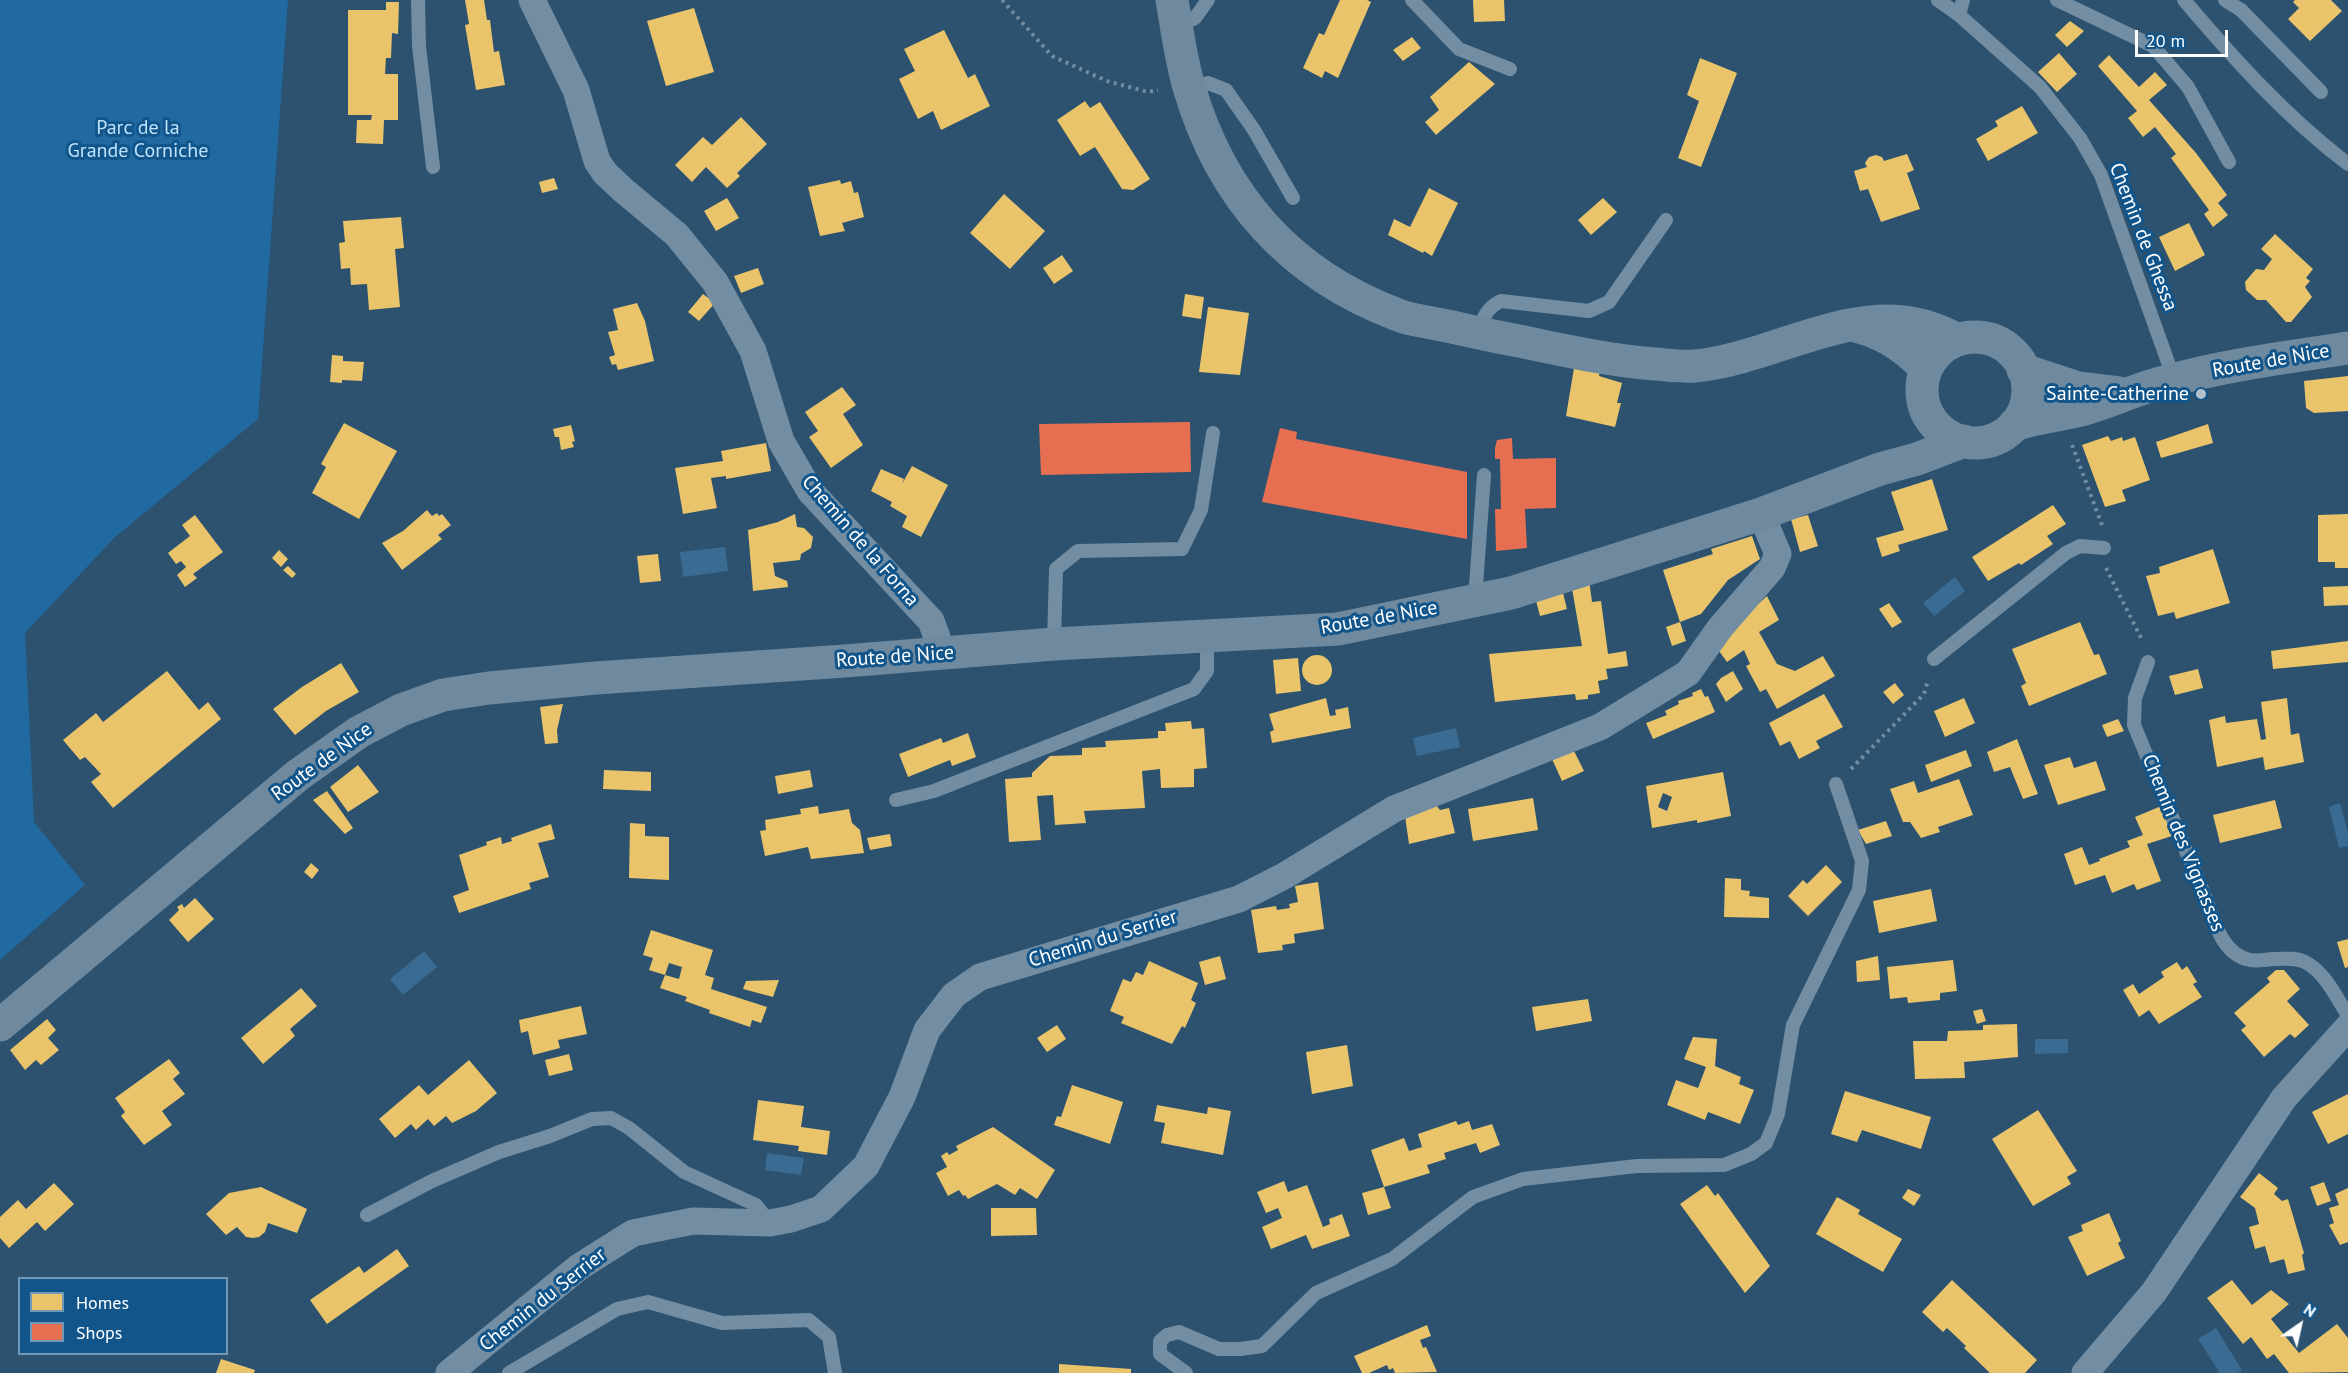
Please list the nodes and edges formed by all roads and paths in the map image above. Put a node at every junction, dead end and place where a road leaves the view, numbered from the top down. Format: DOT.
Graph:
graph roads {
  1 [pos="418,0"];
  2 [pos="532,0"];
  3 [pos="1002,0"];
  4 [pos="1208,0"];
  5 [pos="1412,0"];
  6 [pos="1938,0"];
  7 [pos="1963,0"];
  8 [pos="2057,0"];
  9 [pos="2184,0"];
  10 [pos="2225,0"];
  11 [pos="1175,13"];
  12 [pos="1959,15"];
  13 [pos="1510,69"];
  14 [pos="1189,87"];
  15 [pos="2321,92"];
  16 [pos="2229,162"];
  17 [pos="2348,164"];
  18 [pos="433,167"];
  19 [pos="1293,198"];
  20 [pos="1666,219"];
  21 [pos="1852,325"];
  22 [pos="1479,333"];
  23 [pos="1958,340"];
  24 [pos="2348,348"];
  25 [pos="1926,369"];
  26 [pos="2024,370"];
  27 [pos="2174,379"];
  28 [pos="2124,393"];
  29 [pos="1925,409"];
  30 [pos="2014,425"];
  31 [pos="1213,433"];
  32 [pos="1964,441"];
  33 [pos="1880,470"];
  34 [pos="1484,475"];
  35 [pos="1761,514"];
  36 [pos="2104,548"];
  37 [pos="1475,600"];
  38 [pos="1207,634"];
  39 [pos="1054,644"];
  40 [pos="938,654"];
  41 [pos="1934,659"];
  42 [pos="2148,662"];
  43 [pos="1836,784"];
  44 [pos="896,800"];
  45 [pos="2348,1016"];
  46 [pos="0,1025"];
  47 [pos="2348,1027"];
  48 [pos="367,1215"];
  49 [pos="770,1223"];
  50 [pos="449,1373"];
  51 [pos="508,1373"];
  52 [pos="835,1373"];
  53 [pos="1186,1373"];
  54 [pos="2085,1373"];
  1 -- 18 [label="lane"];
  2 -- 40 [label="street, Chemin de la Forna"];
  3 -- 14 [label="path"];
  4 -- 11 [label="lane"];
  5 -- 13 [label="lane"];
  6 -- 12 [label="lane, Chemin de Ghessa"];
  7 -- 12 [label="lane"];
  8 -- 16 [label="lane"];
  9 -- 17 [label="lane"];
  10 -- 15 [label="lane"];
  11 -- 14 [label="main road"];
  12 -- 27 [label="lane, Chemin de Ghessa"];
  14 -- 19 [label="lane"];
  14 -- 22 [label="main road"];
  20 -- 22 [label="lane"];
  21 -- 22 [label="main road"];
  21 -- 23 [label="main road"];
  21 -- 25 [label="main road"];
  23 -- 25 [label="main road"];
  23 -- 26 [label="main road"];
  24 -- 27 [label="main road, Route de Nice"];
  25 -- 29 [label="main road"];
  26 -- 28 [label="main road, Route de Nice"];
  26 -- 30 [label="main road"];
  27 -- 28 [label="main road, Route de Nice"];
  28 -- 30 [label="main road, Route de Nice"];
  29 -- 32 [label="main road"];
  29 -- 33 [label="main road, Route de Nice"];
  30 -- 32 [label="main road"];
  31 -- 39 [label="lane"];
  32 -- 33 [label="main road, Route de Nice"];
  33 -- 35 [label="main road, Route de Nice"];
  34 -- 37 [label="lane"];
  35 -- 37 [label="main road, Route de Nice"];
  35 -- 49 [label="street, Chemin du Serrier"];
  36 -- 41 [label="lane"];
  37 -- 38 [label="main road, Route de Nice"];
  38 -- 39 [label="main road, Route de Nice"];
  38 -- 44 [label="lane"];
  39 -- 40 [label="main road, Route de Nice"];
  40 -- 46 [label="main road, Route de Nice"];
  41 -- 43 [label="path"];
  42 -- 45 [label="lane, Chemin des Vignasses"];
  43 -- 53 [label="lane"];
  47 -- 54 [label="street"];
  48 -- 49 [label="lane"];
  49 -- 50 [label="street, Chemin du Serrier"];
  51 -- 52 [label="lane"];
}
